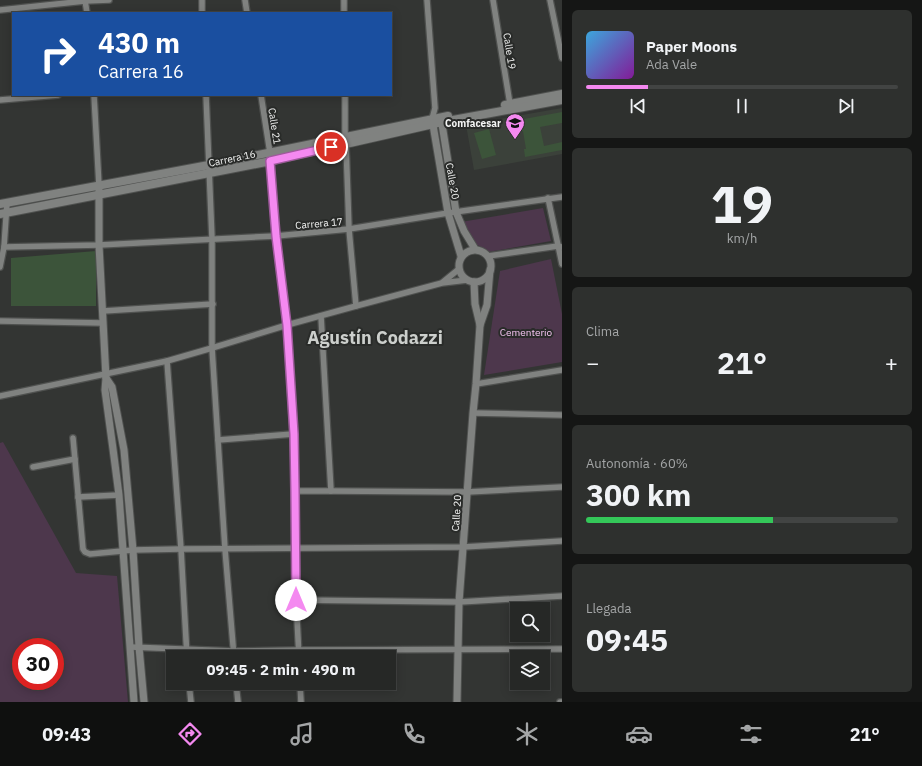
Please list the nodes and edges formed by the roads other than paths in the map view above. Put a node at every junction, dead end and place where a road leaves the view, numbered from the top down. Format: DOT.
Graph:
graph roads {
  1 [pos="109,0"];
  2 [pos="202,0"];
  3 [pos="245,0"];
  4 [pos="344,0"];
  5 [pos="427,0"];
  6 [pos="493,0"];
  7 [pos="550,0"];
  8 [pos="85,1"];
  9 [pos="0,10"];
  10 [pos="87,12"];
  11 [pos="202,12"];
  12 [pos="247,12"];
  13 [pos="344,12"];
  14 [pos="562,58"];
  15 [pos="562,94"];
  16 [pos="46,96"];
  17 [pos="94,96"];
  18 [pos="206,96"];
  19 [pos="261,96"];
  20 [pos="345,96"];
  21 [pos="0,100"];
  22 [pos="562,100"];
  23 [pos="510,104"];
  24 [pos="435,108"];
  25 [pos="442,120"];
  26 [pos="433,122"];
  27 [pos="346,141"];
  28 [pos="270,157"];
  29 [pos="210,169"];
  30 [pos="99,190"];
  31 [pos="562,197"];
  32 [pos="548,198"];
  33 [pos="4,204"];
  34 [pos="452,212"];
  35 [pos="3,213"];
  36 [pos="349,229"];
  37 [pos="276,236"];
  38 [pos="212,239"];
  39 [pos="99,245"];
  40 [pos="560,246"];
  41 [pos="4,247"];
  42 [pos="475,249"];
  43 [pos="461,256"];
  44 [pos="488,256"];
  45 [pos="562,264"];
  46 [pos="0,267"];
  47 [pos="459,269"];
  48 [pos="490,270"];
  49 [pos="471,281"];
  50 [pos="442,283"];
  51 [pos="213,304"];
  52 [pos="356,306"];
  53 [pos="103,310"];
  54 [pos="321,316"];
  55 [pos="0,321"];
  56 [pos="103,322"];
  57 [pos="287,325"];
  58 [pos="480,325"];
  59 [pos="212,348"];
  60 [pos="167,361"];
  61 [pos="562,370"];
  62 [pos="106,376"];
  63 [pos="476,384"];
  64 [pos="0,396"];
  65 [pos="473,412"];
  66 [pos="562,415"];
  67 [pos="294,434"];
  68 [pos="74,438"];
  69 [pos="218,440"];
  70 [pos="75,459"];
  71 [pos="33,467"];
  72 [pos="562,487"];
  73 [pos="295,491"];
  74 [pos="331,491"];
  75 [pos="468,492"];
  76 [pos="118,495"];
  77 [pos="78,497"];
  78 [pos="562,541"];
  79 [pos="463,547"];
  80 [pos="296,548"];
  81 [pos="181,549"];
  82 [pos="225,549"];
  83 [pos="133,550"];
  84 [pos="123,552"];
  85 [pos="562,596"];
  86 [pos="296,600"];
  87 [pos="460,602"];
  88 [pos="130,647"];
  89 [pos="139,647"];
  90 [pos="187,649"];
  91 [pos="562,649"];
  92 [pos="196,650"];
  93 [pos="234,650"];
  94 [pos="299,650"];
  95 [pos="396,650"];
  96 [pos="459,650"];
  97 [pos="190,690"];
  98 [pos="237,690"];
  99 [pos="300,690"];
  100 [pos="134,702"];
  101 [pos="144,702"];
  102 [pos="191,702"];
  103 [pos="238,702"];
  104 [pos="301,702"];
  105 [pos="457,702"];
  1 -- 8 [label="street"];
  2 -- 11 [label="street"];
  3 -- 12 [label="street"];
  4 -- 13 [label="street"];
  5 -- 24 [label="street, Calle 20"];
  6 -- 23 [label="street, Calle 19"];
  7 -- 14 [label="street"];
  8 -- 9 [label="street"];
  8 -- 10 [label="street"];
  15 -- 23 [label="main road, Carrera 16"];
  16 -- 21 [label="street"];
  17 -- 30 [label="street"];
  18 -- 29 [label="street"];
  19 -- 28 [label="street, Calle 21"];
  20 -- 27 [label="street"];
  22 -- 25 [label="main road, Carrera 16"];
  23 -- 25 [label="main road, Carrera 16"];
  24 -- 25 [label="street, Calle 20"];
  24 -- 26 [label="street, Calle 20"];
  25 -- 26 [label="main road, Carrera 16"];
  25 -- 34 [label="street, Calle 20"];
  26 -- 27 [label="main road, Carrera 16"];
  26 -- 34 [label="street, Calle 20"];
  27 -- 28 [label="main road, Carrera 16"];
  27 -- 36 [label="street"];
  28 -- 29 [label="main road, Carrera 16"];
  28 -- 37 [label="street, Calle 21"];
  29 -- 30 [label="main road, Carrera 16"];
  29 -- 38 [label="street"];
  30 -- 33 [label="main road, Carrera 16"];
  30 -- 35 [label="main road, Carrera 16"];
  30 -- 39 [label="street"];
  31 -- 32 [label="street, Carrera 17"];
  32 -- 34 [label="street, Carrera 17"];
  32 -- 40 [label="street"];
  33 -- 35 [label="street"];
  34 -- 36 [label="street, Carrera 17"];
  34 -- 42 [label="street, Calle 20"];
  34 -- 43 [label="street, Calle 20"];
  35 -- 41 [label="street"];
  36 -- 37 [label="street, Carrera 17"];
  36 -- 52 [label="street"];
  37 -- 38 [label="street, Carrera 17"];
  37 -- 57 [label="street, Calle 21"];
  38 -- 39 [label="street, Carrera 17"];
  38 -- 51 [label="street"];
  39 -- 41 [label="street, Carrera 17"];
  39 -- 53 [label="street"];
  40 -- 44 [label="street"];
  40 -- 45 [label="street"];
  41 -- 46 [label="street"];
  42 -- 43 [label="street"];
  42 -- 44 [label="street"];
  43 -- 47 [label="street"];
  44 -- 48 [label="street"];
  47 -- 49 [label="street"];
  47 -- 50 [label="street"];
  48 -- 49 [label="street"];
  48 -- 58 [label="street, Calle 20"];
  49 -- 50 [label="street"];
  49 -- 58 [label="street, Calle 20"];
  50 -- 52 [label="street"];
  51 -- 53 [label="street"];
  51 -- 59 [label="street"];
  52 -- 54 [label="street"];
  53 -- 56 [label="street"];
  54 -- 57 [label="street"];
  54 -- 74 [label="street"];
  55 -- 56 [label="street"];
  56 -- 62 [label="street"];
  57 -- 59 [label="street"];
  57 -- 67 [label="street, Calle 21"];
  58 -- 63 [label="street, Calle 20"];
  59 -- 60 [label="street"];
  59 -- 69 [label="street"];
  60 -- 62 [label="street"];
  60 -- 81 [label="street"];
  61 -- 63 [label="street"];
  62 -- 64 [label="street"];
  62 -- 76 [label="street"];
  62 -- 83 [label="street"];
  63 -- 65 [label="street, Calle 20"];
  65 -- 66 [label="street"];
  65 -- 75 [label="street, Calle 20"];
  67 -- 69 [label="street"];
  67 -- 73 [label="street, Calle 21"];
  68 -- 70 [label="street"];
  69 -- 82 [label="street"];
  70 -- 71 [label="street"];
  70 -- 77 [label="street"];
  72 -- 75 [label="street"];
  73 -- 74 [label="street"];
  73 -- 80 [label="street, Calle 21"];
  74 -- 75 [label="street"];
  75 -- 79 [label="street, Calle 20"];
  76 -- 77 [label="street"];
  76 -- 84 [label="street"];
  77 -- 84 [label="street"];
  78 -- 79 [label="street"];
  79 -- 80 [label="street"];
  79 -- 87 [label="street, Calle 20"];
  80 -- 82 [label="street"];
  80 -- 86 [label="street, Calle 21"];
  81 -- 82 [label="street"];
  81 -- 83 [label="street"];
  81 -- 90 [label="street"];
  82 -- 93 [label="street"];
  83 -- 84 [label="street"];
  83 -- 89 [label="street"];
  84 -- 88 [label="street"];
  85 -- 87 [label="street"];
  86 -- 87 [label="street"];
  86 -- 94 [label="street, Calle 21"];
  87 -- 96 [label="street, Calle 20"];
  88 -- 89 [label="street"];
  88 -- 100 [label="street"];
  89 -- 90 [label="street"];
  89 -- 101 [label="street"];
  90 -- 92 [label="street"];
  91 -- 96 [label="street"];
  95 -- 96 [label="street"];
  96 -- 105 [label="street, Calle 20"];
  97 -- 102 [label="street"];
  98 -- 103 [label="street"];
  99 -- 104 [label="street"];
}
